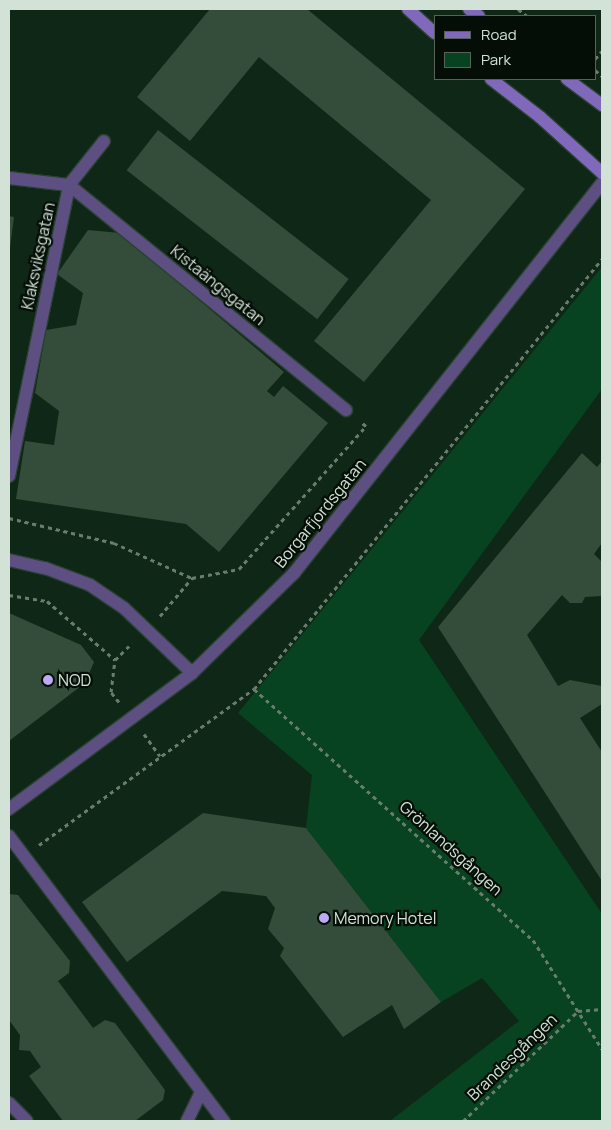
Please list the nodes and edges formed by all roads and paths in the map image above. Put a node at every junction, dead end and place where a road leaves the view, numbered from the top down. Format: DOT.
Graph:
graph roads {
  1 [pos="408,9"];
  2 [pos="434,32"];
  3 [pos="492,80"];
  4 [pos="567,80"];
  5 [pos="602,105"];
  6 [pos="104,141"];
  7 [pos="602,173"];
  8 [pos="9,178"];
  9 [pos="602,184"];
  10 [pos="69,185"];
  11 [pos="602,259"];
  12 [pos="346,410"];
  13 [pos="9,476"];
  14 [pos="9,518"];
  15 [pos="9,560"];
  16 [pos="192,578"];
  17 [pos="9,595"];
  18 [pos="162,614"];
  19 [pos="115,660"];
  20 [pos="192,673"];
  21 [pos="254,689"];
  22 [pos="9,809"];
  23 [pos="9,836"];
  24 [pos="24,856"];
  25 [pos="602,1009"];
  26 [pos="578,1011"];
  27 [pos="602,1049"];
  28 [pos="201,1092"];
  29 [pos="9,1102"];
  30 [pos="27,1121"];
  31 [pos="187,1121"];
  32 [pos="224,1121"];
  33 [pos="463,1121"];
  1 -- 2 [label="street"];
  3 -- 7 [label="street"];
  4 -- 5 [label="street"];
  6 -- 10 [label="street, Klaksviksgatan"];
  8 -- 10 [label="street"];
  9 -- 20 [label="street, Borgarfjordsgatan"];
  10 -- 12 [label="street, Kistaängsgatan"];
  10 -- 13 [label="street, Klaksviksgatan"];
  11 -- 21 [label="path"];
  12 -- 16 [label="path"];
  14 -- 16 [label="path"];
  15 -- 20 [label="street"];
  16 -- 18 [label="path"];
  17 -- 19 [label="path"];
  20 -- 22 [label="street, Borgarfjordsgatan"];
  21 -- 24 [label="path"];
  21 -- 26 [label="path, Grönlandsgången"];
  23 -- 24 [label="street"];
  24 -- 28 [label="street"];
  25 -- 26 [label="path"];
  26 -- 27 [label="path, Grönlandsgången"];
  26 -- 33 [label="path, Brandesgången"];
  28 -- 31 [label="street"];
  28 -- 32 [label="street"];
  29 -- 30 [label="street"];
}
